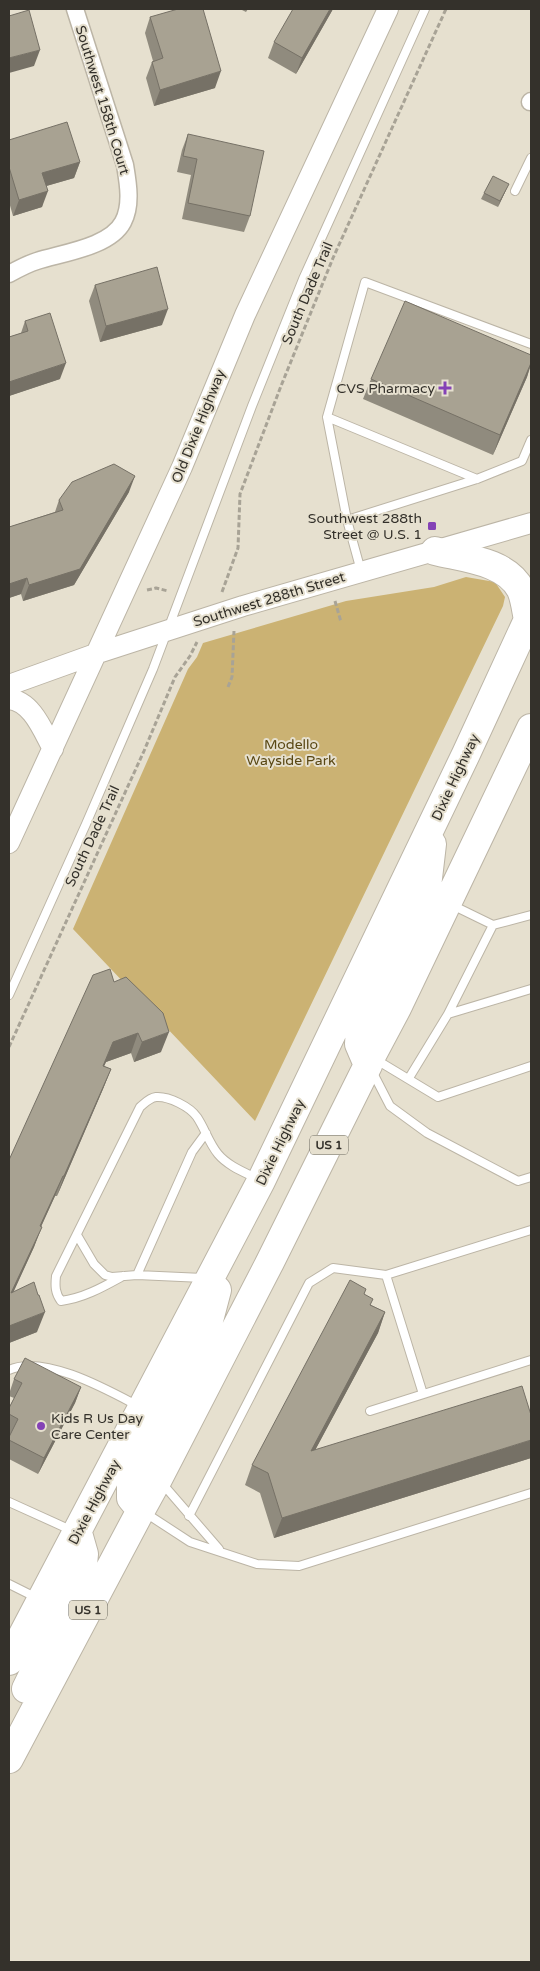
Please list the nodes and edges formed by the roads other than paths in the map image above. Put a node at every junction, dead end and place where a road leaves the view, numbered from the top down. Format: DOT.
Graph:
graph roads {
  1 [pos="75,9"];
  2 [pos="388,9"];
  3 [pos="425,9"];
  4 [pos="531,158"];
  5 [pos="515,191"];
  6 [pos="9,274"];
  7 [pos="531,344"];
  8 [pos="327,417"];
  9 [pos="531,440"];
  10 [pos="477,479"];
  11 [pos="347,520"];
  12 [pos="531,523"];
  13 [pos="435,551"];
  14 [pos="360,571"];
  15 [pos="530,617"];
  16 [pos="168,630"];
  17 [pos="98,653"];
  18 [pos="9,685"];
  19 [pos="9,699"];
  20 [pos="531,728"];
  21 [pos="53,749"];
  22 [pos="435,820"];
  23 [pos="9,843"];
  24 [pos="448,903"];
  25 [pos="531,915"];
  26 [pos="493,925"];
  27 [pos="531,989"];
  28 [pos="9,995"];
  29 [pos="448,1014"];
  30 [pos="370,1061"];
  31 [pos="531,1066"];
  32 [pos="409,1078"];
  33 [pos="206,1133"];
  34 [pos="531,1177"];
  35 [pos="261,1181"];
  36 [pos="531,1230"];
  37 [pos="76,1235"];
  38 [pos="231,1240"];
  39 [pos="136,1274"];
  40 [pos="386,1275"];
  41 [pos="123,1276"];
  42 [pos="210,1279"];
  43 [pos="531,1360"];
  44 [pos="9,1370"];
  45 [pos="423,1394"];
  46 [pos="143,1409"];
  47 [pos="370,1411"];
  48 [pos="158,1480"];
  49 [pos="531,1493"];
  50 [pos="9,1502"];
  51 [pos="140,1510"];
  52 [pos="189,1516"];
  53 [pos="78,1533"];
  54 [pos="220,1551"];
  55 [pos="9,1584"];
  56 [pos="41,1600"];
  57 [pos="9,1661"];
  58 [pos="9,1724"];
  59 [pos="9,1759"];
  1 -- 6 [label="street, Southwest 158th Court"];
  2 -- 17 [label="street, Old Dixie Highway"];
  3 -- 16 [label="lane"];
  4 -- 5 [label="lane"];
  7 -- 8 [label="lane"];
  8 -- 10 [label="lane"];
  8 -- 11 [label="lane"];
  9 -- 10 [label="lane"];
  10 -- 11 [label="lane"];
  11 -- 14 [label="lane"];
  12 -- 13 [label="street, Southwest 288th Street"];
  13 -- 14 [label="street, Southwest 288th Street"];
  13 -- 15 [label="highway"];
  14 -- 16 [label="street, Southwest 288th Street"];
  15 -- 22 [label="highway, Dixie Highway"];
  16 -- 17 [label="street, Southwest 288th Street"];
  16 -- 28 [label="lane"];
  17 -- 18 [label="street, Southwest 288th Street"];
  17 -- 21 [label="street, Old Dixie Highway"];
  19 -- 21 [label="street"];
  20 -- 24 [label="highway, US 1"];
  21 -- 23 [label="street, Old Dixie Highway"];
  22 -- 30 [label="highway"];
  22 -- 35 [label="highway, Dixie Highway"];
  24 -- 26 [label="lane"];
  24 -- 30 [label="highway, US 1"];
  25 -- 26 [label="lane"];
  26 -- 29 [label="lane"];
  27 -- 29 [label="lane"];
  29 -- 32 [label="lane"];
  30 -- 32 [label="lane"];
  30 -- 34 [label="lane"];
  30 -- 48 [label="highway, US 1"];
  31 -- 32 [label="lane"];
  33 -- 35 [label="lane"];
  33 -- 37 [label="lane"];
  33 -- 39 [label="lane"];
  35 -- 38 [label="highway, Dixie Highway"];
  36 -- 40 [label="lane"];
  37 -- 41 [label="lane"];
  37 -- 41 [label="lane"];
  38 -- 42 [label="highway, Dixie Highway"];
  38 -- 51 [label="highway"];
  39 -- 41 [label="lane"];
  39 -- 42 [label="lane"];
  40 -- 45 [label="lane"];
  40 -- 52 [label="lane"];
  42 -- 46 [label="highway, Dixie Highway"];
  43 -- 45 [label="lane"];
  44 -- 46 [label="lane"];
  45 -- 47 [label="lane"];
  46 -- 53 [label="highway, Dixie Highway"];
  48 -- 51 [label="highway, US 1"];
  48 -- 52 [label="lane"];
  49 -- 54 [label="lane"];
  50 -- 53 [label="lane"];
  51 -- 54 [label="lane"];
  51 -- 59 [label="highway, US 1"];
  52 -- 54 [label="lane"];
  53 -- 56 [label="highway, Dixie Highway"];
  53 -- 58 [label="highway"];
  55 -- 56 [label="lane"];
  56 -- 57 [label="highway, Dixie Highway"];
}
